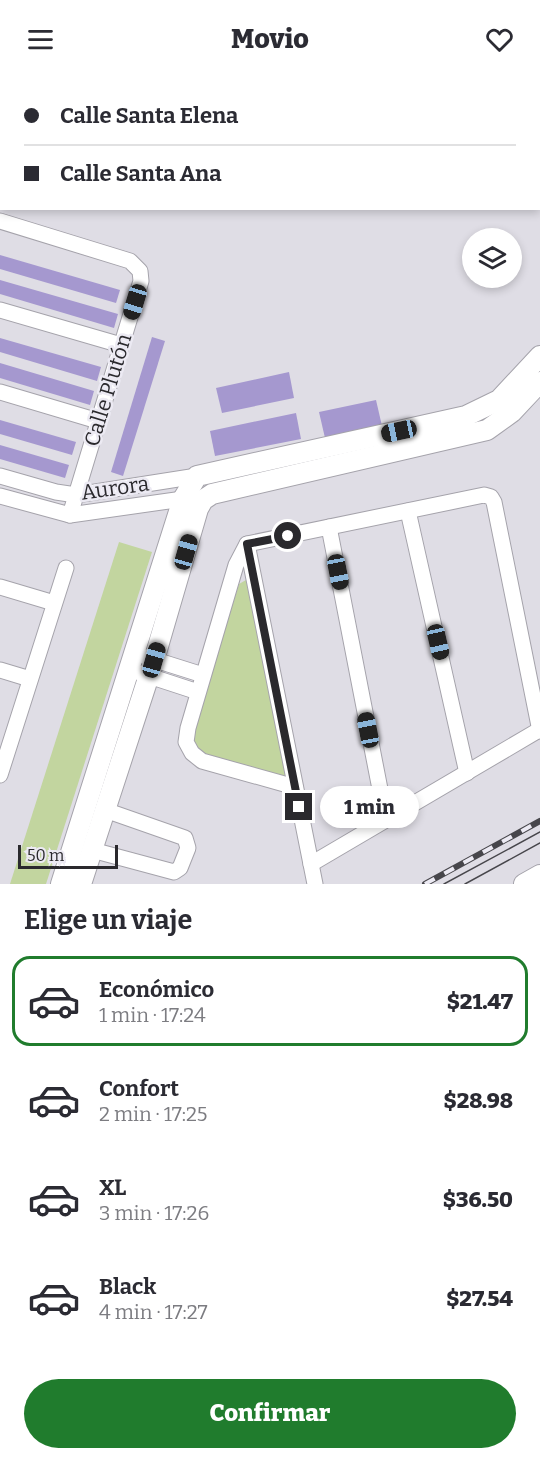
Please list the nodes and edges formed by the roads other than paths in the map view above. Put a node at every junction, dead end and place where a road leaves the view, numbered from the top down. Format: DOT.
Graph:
graph roads {
  1 [pos="0,221"];
  2 [pos="0,310"];
  3 [pos="122,345"];
  4 [pos="540,356"];
  5 [pos="540,382"];
  6 [pos="0,392"];
  7 [pos="98,421"];
  8 [pos="0,476"];
  9 [pos="197,476"];
  10 [pos="76,495"];
  11 [pos="0,496"];
  12 [pos="183,499"];
  13 [pos="408,511"];
  14 [pos="70,515"];
  15 [pos="329,527"];
  16 [pos="247,544"];
  17 [pos="66,568"];
  18 [pos="0,587"];
  19 [pos="54,603"];
  20 [pos="131,661"];
  21 [pos="151,668"];
  22 [pos="0,670"];
  23 [pos="203,675"];
  24 [pos="30,679"];
  25 [pos="198,692"];
  26 [pos="540,731"];
  27 [pos="3,752"];
  28 [pos="467,773"];
  29 [pos="0,775"];
  30 [pos="296,787"];
  31 [pos="105,810"];
  32 [pos="386,820"];
  33 [pos="92,850"];
  34 [pos="311,864"];
  35 [pos="540,875"];
  36 [pos="61,884"];
  37 [pos="81,884"];
  38 [pos="315,884"];
  39 [pos="524,884"];
  1 -- 3 [label="street, Calle Plutón"];
  2 -- 3 [label="street"];
  3 -- 7 [label="street, Calle Plutón"];
  4 -- 9 [label="main road"];
  5 -- 21 [label="main road"];
  6 -- 7 [label="street"];
  7 -- 10 [label="street, Calle Plutón"];
  8 -- 10 [label="street, Aurora"];
  9 -- 10 [label="street, Aurora"];
  9 -- 12 [label="main road"];
  10 -- 14 [label="street, Calle Plutón"];
  11 -- 14 [label="street, Aurora"];
  12 -- 14 [label="street, Aurora"];
  12 -- 20 [label="main road"];
  13 -- 15 [label="street"];
  13 -- 26 [label="street"];
  13 -- 28 [label="street"];
  15 -- 16 [label="street"];
  15 -- 32 [label="street"];
  16 -- 23 [label="street"];
  16 -- 30 [label="street"];
  17 -- 19 [label="street"];
  18 -- 19 [label="street"];
  19 -- 24 [label="street"];
  20 -- 21 [label="street"];
  20 -- 36 [label="main road"];
  21 -- 23 [label="street"];
  21 -- 25 [label="street"];
  21 -- 31 [label="main road"];
  22 -- 24 [label="street"];
  23 -- 25 [label="street"];
  24 -- 27 [label="street"];
  25 -- 30 [label="street"];
  26 -- 28 [label="street"];
  27 -- 29 [label="street"];
  28 -- 32 [label="street"];
  30 -- 34 [label="street"];
  31 -- 33 [label="main road"];
  31 -- 33 [label="street"];
  32 -- 34 [label="street"];
  33 -- 37 [label="main road"];
  34 -- 38 [label="street"];
  35 -- 39 [label="main road"];
}
